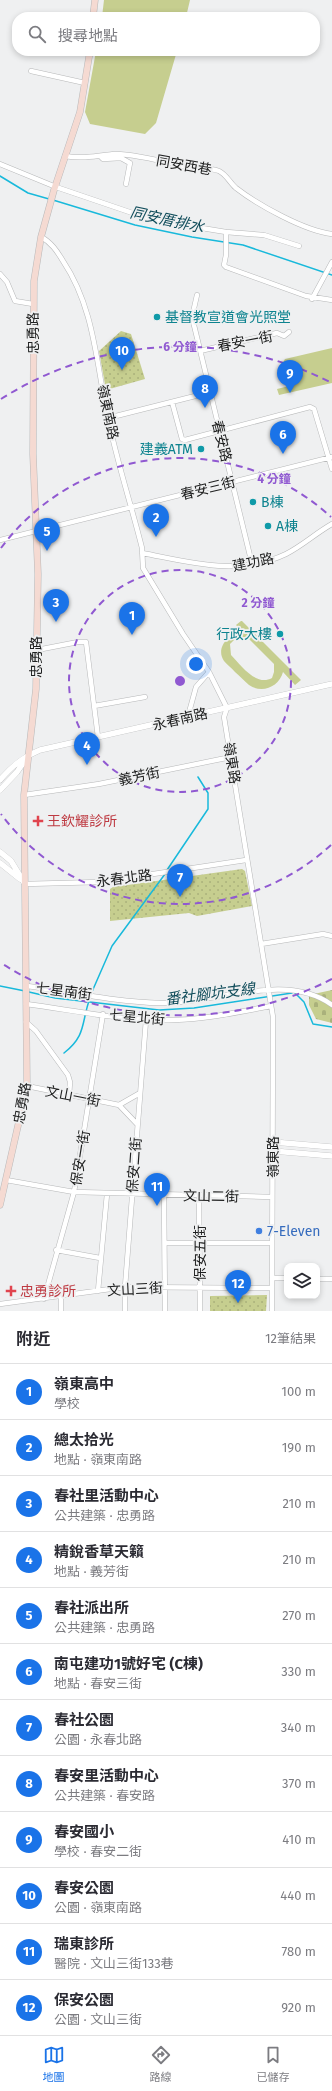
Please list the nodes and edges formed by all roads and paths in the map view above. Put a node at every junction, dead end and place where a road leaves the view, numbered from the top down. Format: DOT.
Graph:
graph roads {
  1 [pos="95,0"];
  2 [pos="94,12"];
  3 [pos="89,56"];
  4 [pos="31,71"];
  5 [pos="85,83"];
  6 [pos="65,156"];
  7 [pos="100,156"];
  8 [pos="0,164"];
  9 [pos="126,184"];
  10 [pos="54,188"];
  11 [pos="226,233"];
  12 [pos="332,234"];
  13 [pos="41,237"];
  14 [pos="300,246"];
  15 [pos="331,263"];
  16 [pos="0,274"];
  17 [pos="198,295"];
  18 [pos="311,299"];
  19 [pos="332,300"];
  20 [pos="33,304"];
  21 [pos="289,332"];
  22 [pos="200,350"];
  23 [pos="211,392"];
  24 [pos="172,402"];
  25 [pos="108,418"];
  26 [pos="220,431"];
  27 [pos="330,457"];
  28 [pos="332,469"];
  29 [pos="232,482"];
  30 [pos="131,507"];
  31 [pos="332,524"];
  32 [pos="36,532"];
  33 [pos="0,540"];
  34 [pos="142,553"];
  35 [pos="252,564"];
  36 [pos="37,650"];
  37 [pos="209,672"];
  38 [pos="332,684"];
  39 [pos="145,696"];
  40 [pos="94,706"];
  41 [pos="227,708"];
  42 [pos="188,716"];
  43 [pos="98,737"];
  44 [pos="29,754"];
  45 [pos="231,757"];
  46 [pos="0,780"];
  47 [pos="0,790"];
  48 [pos="24,795"];
  49 [pos="0,852"];
  50 [pos="246,860"];
  51 [pos="0,863"];
  52 [pos="25,884"];
  53 [pos="332,936"];
  54 [pos="262,944"];
  55 [pos="26,988"];
  56 [pos="268,992"];
  57 [pos="26,1002"];
  58 [pos="270,1005"];
  59 [pos="332,1005"];
  60 [pos="102,1014"];
  61 [pos="146,1020"];
  62 [pos="26,1022"];
  63 [pos="27,1086"];
  64 [pos="140,1094"];
  65 [pos="69,1096"];
  66 [pos="90,1100"];
  67 [pos="118,1105"];
  68 [pos="137,1124"];
  69 [pos="273,1142"];
  70 [pos="332,1147"];
  71 [pos="274,1151"];
  72 [pos="332,1156"];
  73 [pos="6,1180"];
  74 [pos="74,1192"];
  75 [pos="107,1194"];
  76 [pos="132,1195"];
  77 [pos="164,1196"];
  78 [pos="199,1196"];
  79 [pos="272,1198"];
  80 [pos="0,1205"];
  81 [pos="200,1242"];
  82 [pos="165,1243"];
  83 [pos="272,1243"];
  84 [pos="56,1250"];
  85 [pos="100,1258"];
  86 [pos="272,1278"];
  87 [pos="284,1278"];
  88 [pos="320,1279"];
  89 [pos="332,1279"];
  90 [pos="125,1287"];
  91 [pos="200,1287"];
  92 [pos="165,1288"];
  93 [pos="271,1288"];
  94 [pos="98,1291"];
  95 [pos="61,1295"];
  96 [pos="44,1299"];
  97 [pos="0,1304"];
  98 [pos="61,1311"];
  99 [pos="125,1311"];
  100 [pos="165,1311"];
  101 [pos="200,1311"];
  102 [pos="272,1311"];
  1 -- 2 [label="main road"];
  3 -- 5 [label="main road"];
  4 -- 5 [label="street"];
  5 -- 6 [label="main road"];
  6 -- 7 [label="street, 同安西巷"];
  6 -- 10 [label="main road"];
  7 -- 9 [label="street"];
  7 -- 12 [label="street, 同安西巷"];
  8 -- 10 [label="street"];
  10 -- 11 [label="street"];
  10 -- 13 [label="main road, 忠勇路"];
  11 -- 14 [label="street"];
  11 -- 18 [label="street"];
  13 -- 20 [label="main road, 忠勇路"];
  13 -- 25 [label="street, 嶺東南路"];
  15 -- 18 [label="street"];
  16 -- 20 [label="street"];
  17 -- 22 [label="street, 春安路"];
  18 -- 19 [label="street"];
  20 -- 32 [label="main road, 忠勇路"];
  21 -- 22 [label="street, 春安一街"];
  22 -- 23 [label="street, 春安路"];
  23 -- 24 [label="street"];
  23 -- 26 [label="street, 春安路"];
  24 -- 25 [label="street"];
  24 -- 26 [label="street"];
  25 -- 30 [label="street, 嶺東南路"];
  26 -- 27 [label="street"];
  26 -- 29 [label="street, 春安路"];
  27 -- 28 [label="street"];
  27 -- 29 [label="street, 春安三街"];
  29 -- 30 [label="street, 春安三街"];
  29 -- 35 [label="street, 春安路"];
  30 -- 32 [label="street"];
  30 -- 34 [label="street, 嶺東南路"];
  31 -- 35 [label="street, 建功路"];
  32 -- 33 [label="street"];
  32 -- 36 [label="main road, 忠勇路"];
  34 -- 35 [label="street, 建功路"];
  34 -- 37 [label="street"];
  36 -- 40 [label="street"];
  36 -- 44 [label="main road, 忠勇路"];
  37 -- 41 [label="street"];
  37 -- 42 [label="street"];
  38 -- 41 [label="street, 永春南路"];
  39 -- 40 [label="street"];
  40 -- 43 [label="street"];
  41 -- 42 [label="street, 永春南路"];
  41 -- 45 [label="street, 嶺東路"];
  42 -- 43 [label="street, 永春南路"];
  43 -- 44 [label="street, 永春南路"];
  44 -- 46 [label="street, 永春南路"];
  44 -- 47 [label="street"];
  44 -- 48 [label="main road, 忠勇路"];
  45 -- 48 [label="street, 義芳街"];
  45 -- 50 [label="street, 嶺東路"];
  48 -- 52 [label="main road, 忠勇路"];
  49 -- 52 [label="street"];
  50 -- 52 [label="street, 永春北路"];
  50 -- 54 [label="street, 嶺東路"];
  51 -- 52 [label="street"];
  52 -- 55 [label="main road, 忠勇路"];
  53 -- 54 [label="street"];
  54 -- 56 [label="street, 嶺東路"];
  55 -- 56 [label="street, 七星南街"];
  55 -- 57 [label="main road, 忠勇路"];
  56 -- 58 [label="street, 嶺東路"];
  56 -- 59 [label="street, 七星南街"];
  57 -- 60 [label="street, 七星北街"];
  57 -- 62 [label="main road, 忠勇路"];
  58 -- 61 [label="street, 七星北街"];
  58 -- 69 [label="street, 嶺東路"];
  60 -- 61 [label="street, 七星北街"];
  60 -- 66 [label="street, 保安一街"];
  61 -- 64 [label="street, 保安二街"];
  62 -- 63 [label="main road, 忠勇路"];
  62 -- 65 [label="street"];
  63 -- 65 [label="street, 文山一街"];
  63 -- 73 [label="main road, 忠勇路"];
  64 -- 67 [label="street"];
  64 -- 68 [label="street, 保安二街"];
  65 -- 66 [label="street, 文山一街"];
  66 -- 67 [label="street, 文山一街"];
  66 -- 74 [label="street, 保安一街"];
  67 -- 68 [label="street"];
  68 -- 76 [label="street, 保安二街"];
  69 -- 70 [label="street"];
  69 -- 71 [label="street, 嶺東路"];
  71 -- 72 [label="street"];
  71 -- 79 [label="street, 嶺東路"];
  73 -- 74 [label="street, 文山二街"];
  73 -- 80 [label="main road, 忠勇路"];
  74 -- 75 [label="street, 文山二街"];
  74 -- 84 [label="street, 保安一街"];
  75 -- 76 [label="street, 文山二街"];
  75 -- 85 [label="street"];
  76 -- 77 [label="street, 文山二街"];
  76 -- 90 [label="street, 保安二街"];
  77 -- 78 [label="street, 文山二街"];
  77 -- 82 [label="street"];
  78 -- 79 [label="street, 文山二街"];
  78 -- 81 [label="street, 保安五街"];
  79 -- 83 [label="street, 嶺東路"];
  81 -- 82 [label="street"];
  81 -- 83 [label="street"];
  81 -- 91 [label="street, 保安五街"];
  82 -- 92 [label="street"];
  83 -- 86 [label="street, 嶺東路"];
  84 -- 85 [label="street"];
  84 -- 96 [label="street, 保安一街"];
  85 -- 94 [label="street"];
  86 -- 87 [label="street"];
  86 -- 93 [label="street, 嶺東路"];
  88 -- 89 [label="street"];
  90 -- 92 [label="street, 文山三街"];
  90 -- 94 [label="street, 文山三街"];
  90 -- 99 [label="street, 保安二街"];
  91 -- 92 [label="street, 文山三街"];
  91 -- 93 [label="street, 文山三街"];
  91 -- 101 [label="street, 保安五街"];
  92 -- 100 [label="street"];
  93 -- 102 [label="street, 嶺東路"];
  94 -- 95 [label="street, 文山三街"];
  95 -- 96 [label="street, 文山三街"];
  95 -- 98 [label="street"];
  96 -- 97 [label="street, 文山三街"];
}
